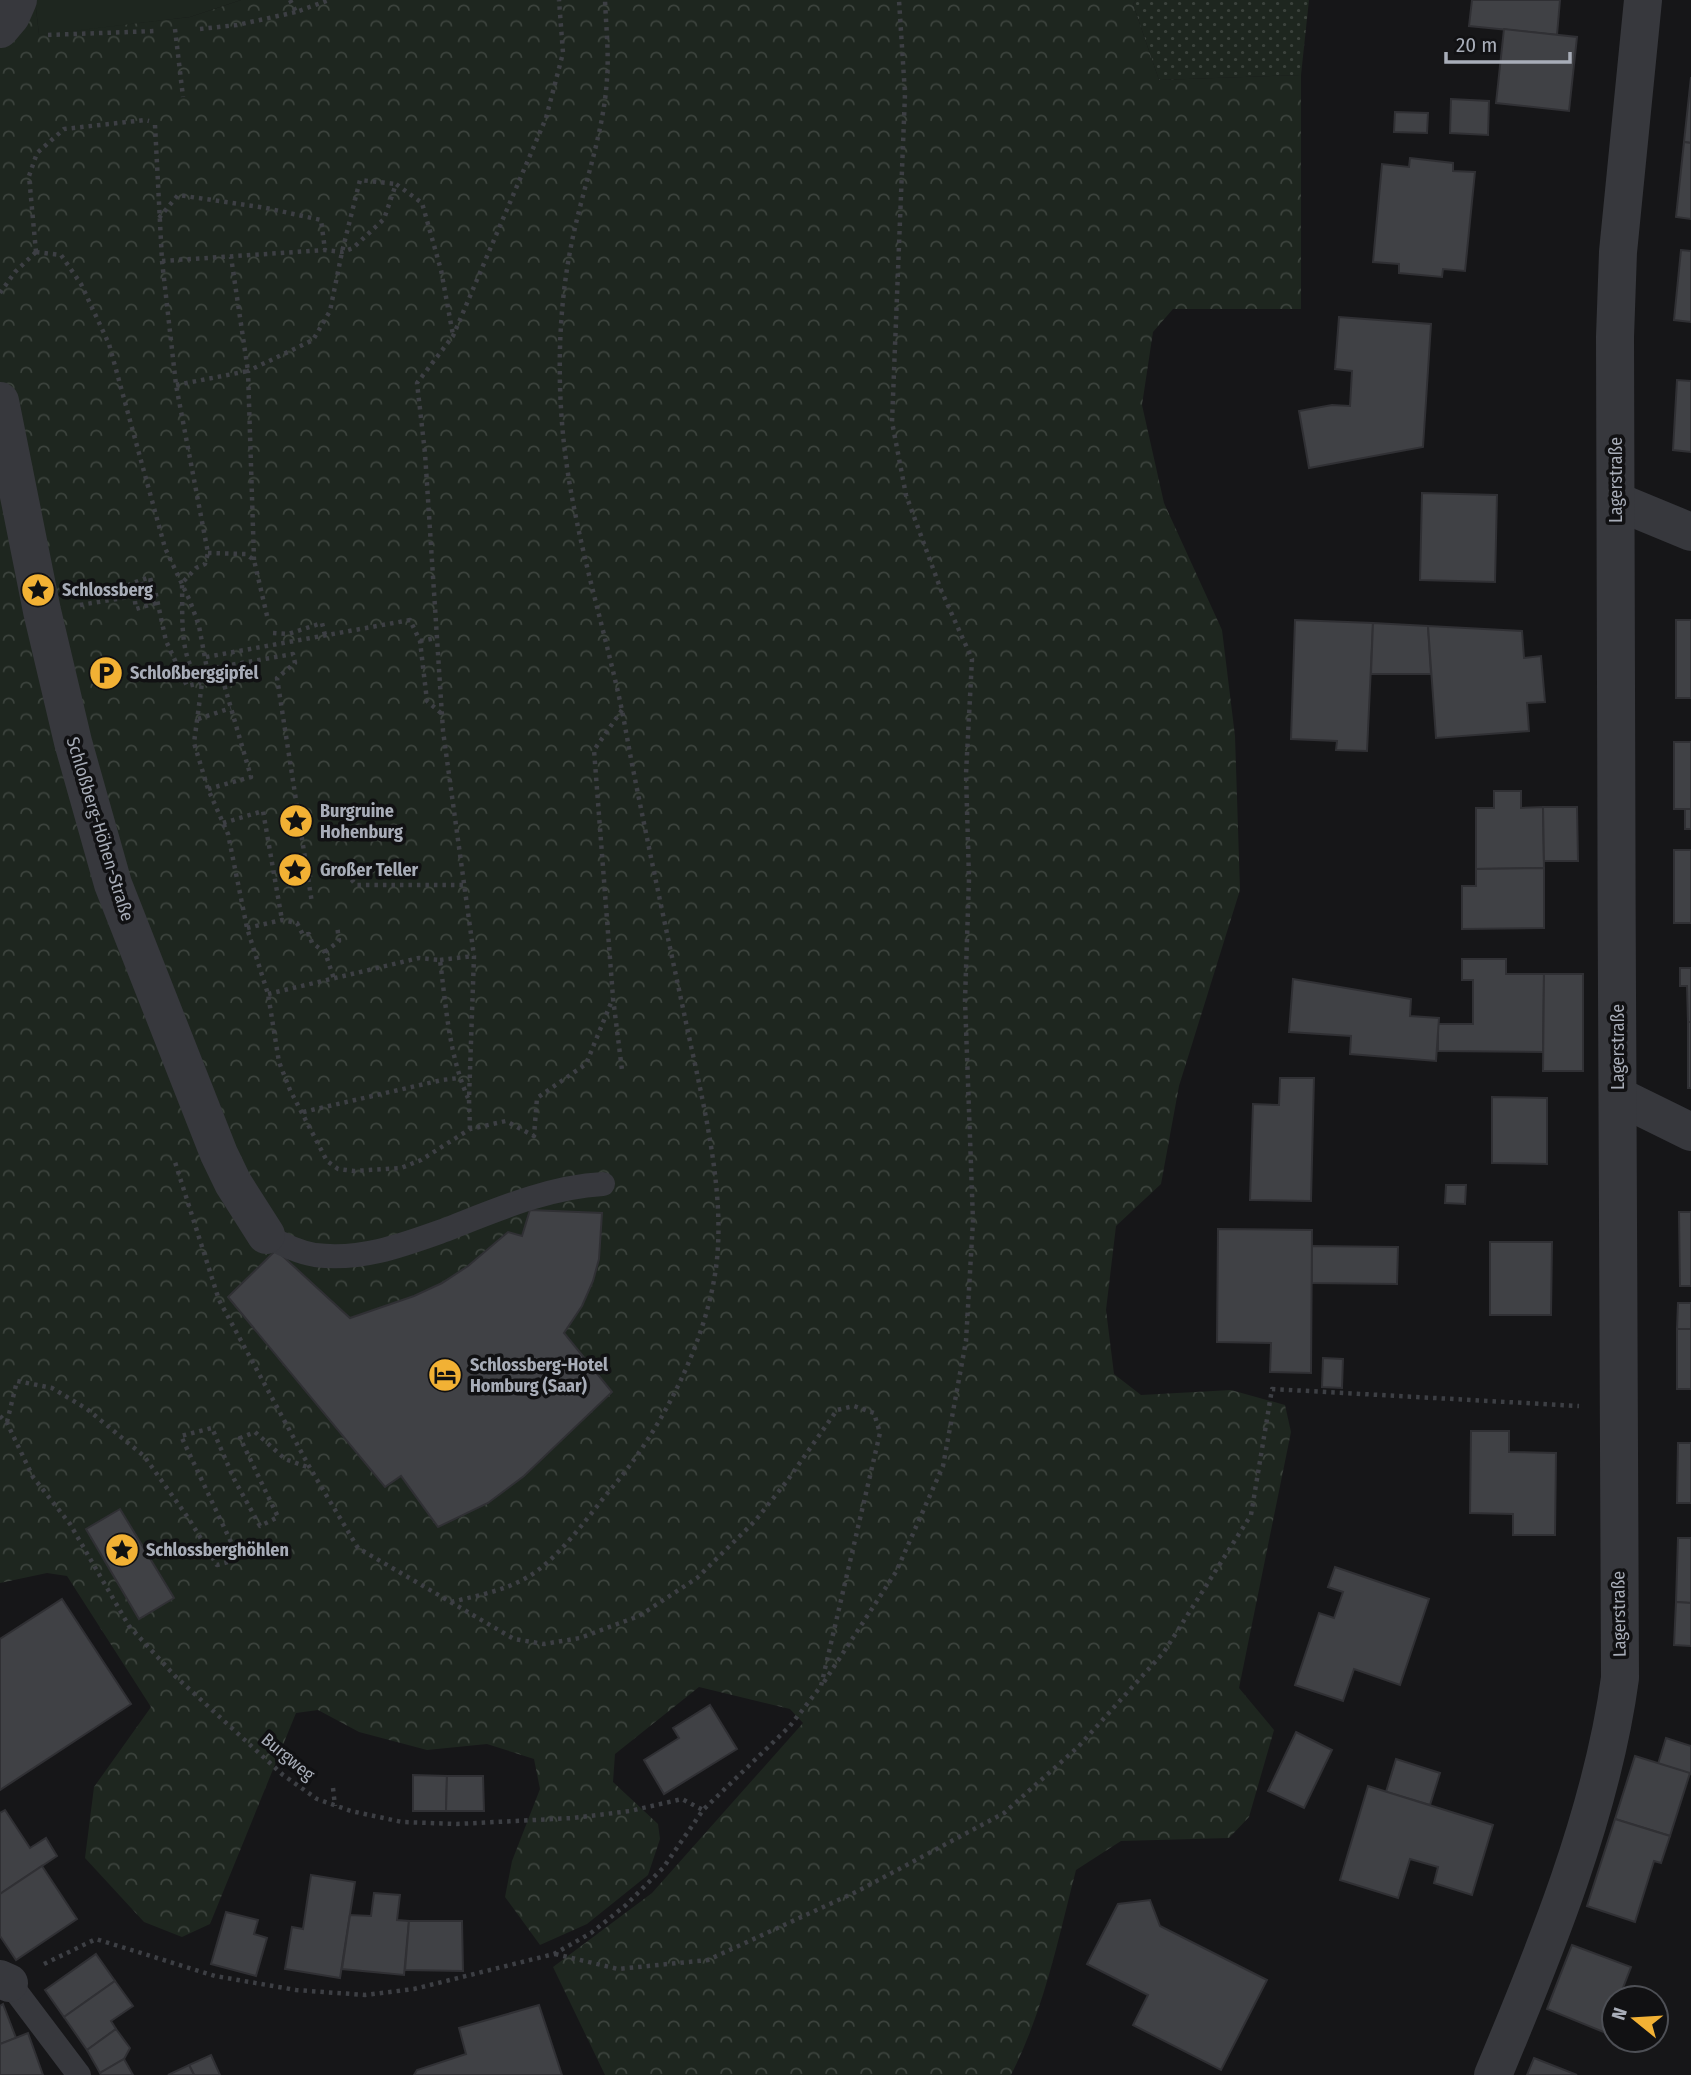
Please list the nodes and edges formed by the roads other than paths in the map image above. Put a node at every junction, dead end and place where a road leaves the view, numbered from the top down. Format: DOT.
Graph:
graph roads {
  1 [pos="1643,0"];
  2 [pos="0,401"];
  3 [pos="1616,501"];
  4 [pos="1691,532"];
  5 [pos="1618,1096"];
  6 [pos="1691,1132"];
  7 [pos="603,1184"];
  8 [pos="266,1235"];
  9 [pos="3,1977"];
  10 [pos="79,2075"];
  11 [pos="1493,2075"];
  1 -- 3 [label="street, Lagerstraße"];
  2 -- 8 [label="street, Schloßberg-Höhen-Straße"];
  3 -- 4 [label="street"];
  3 -- 5 [label="street, Lagerstraße"];
  5 -- 6 [label="street"];
  5 -- 11 [label="street, Lagerstraße"];
  7 -- 8 [label="lane"];
  9 -- 10 [label="lane"];
}
